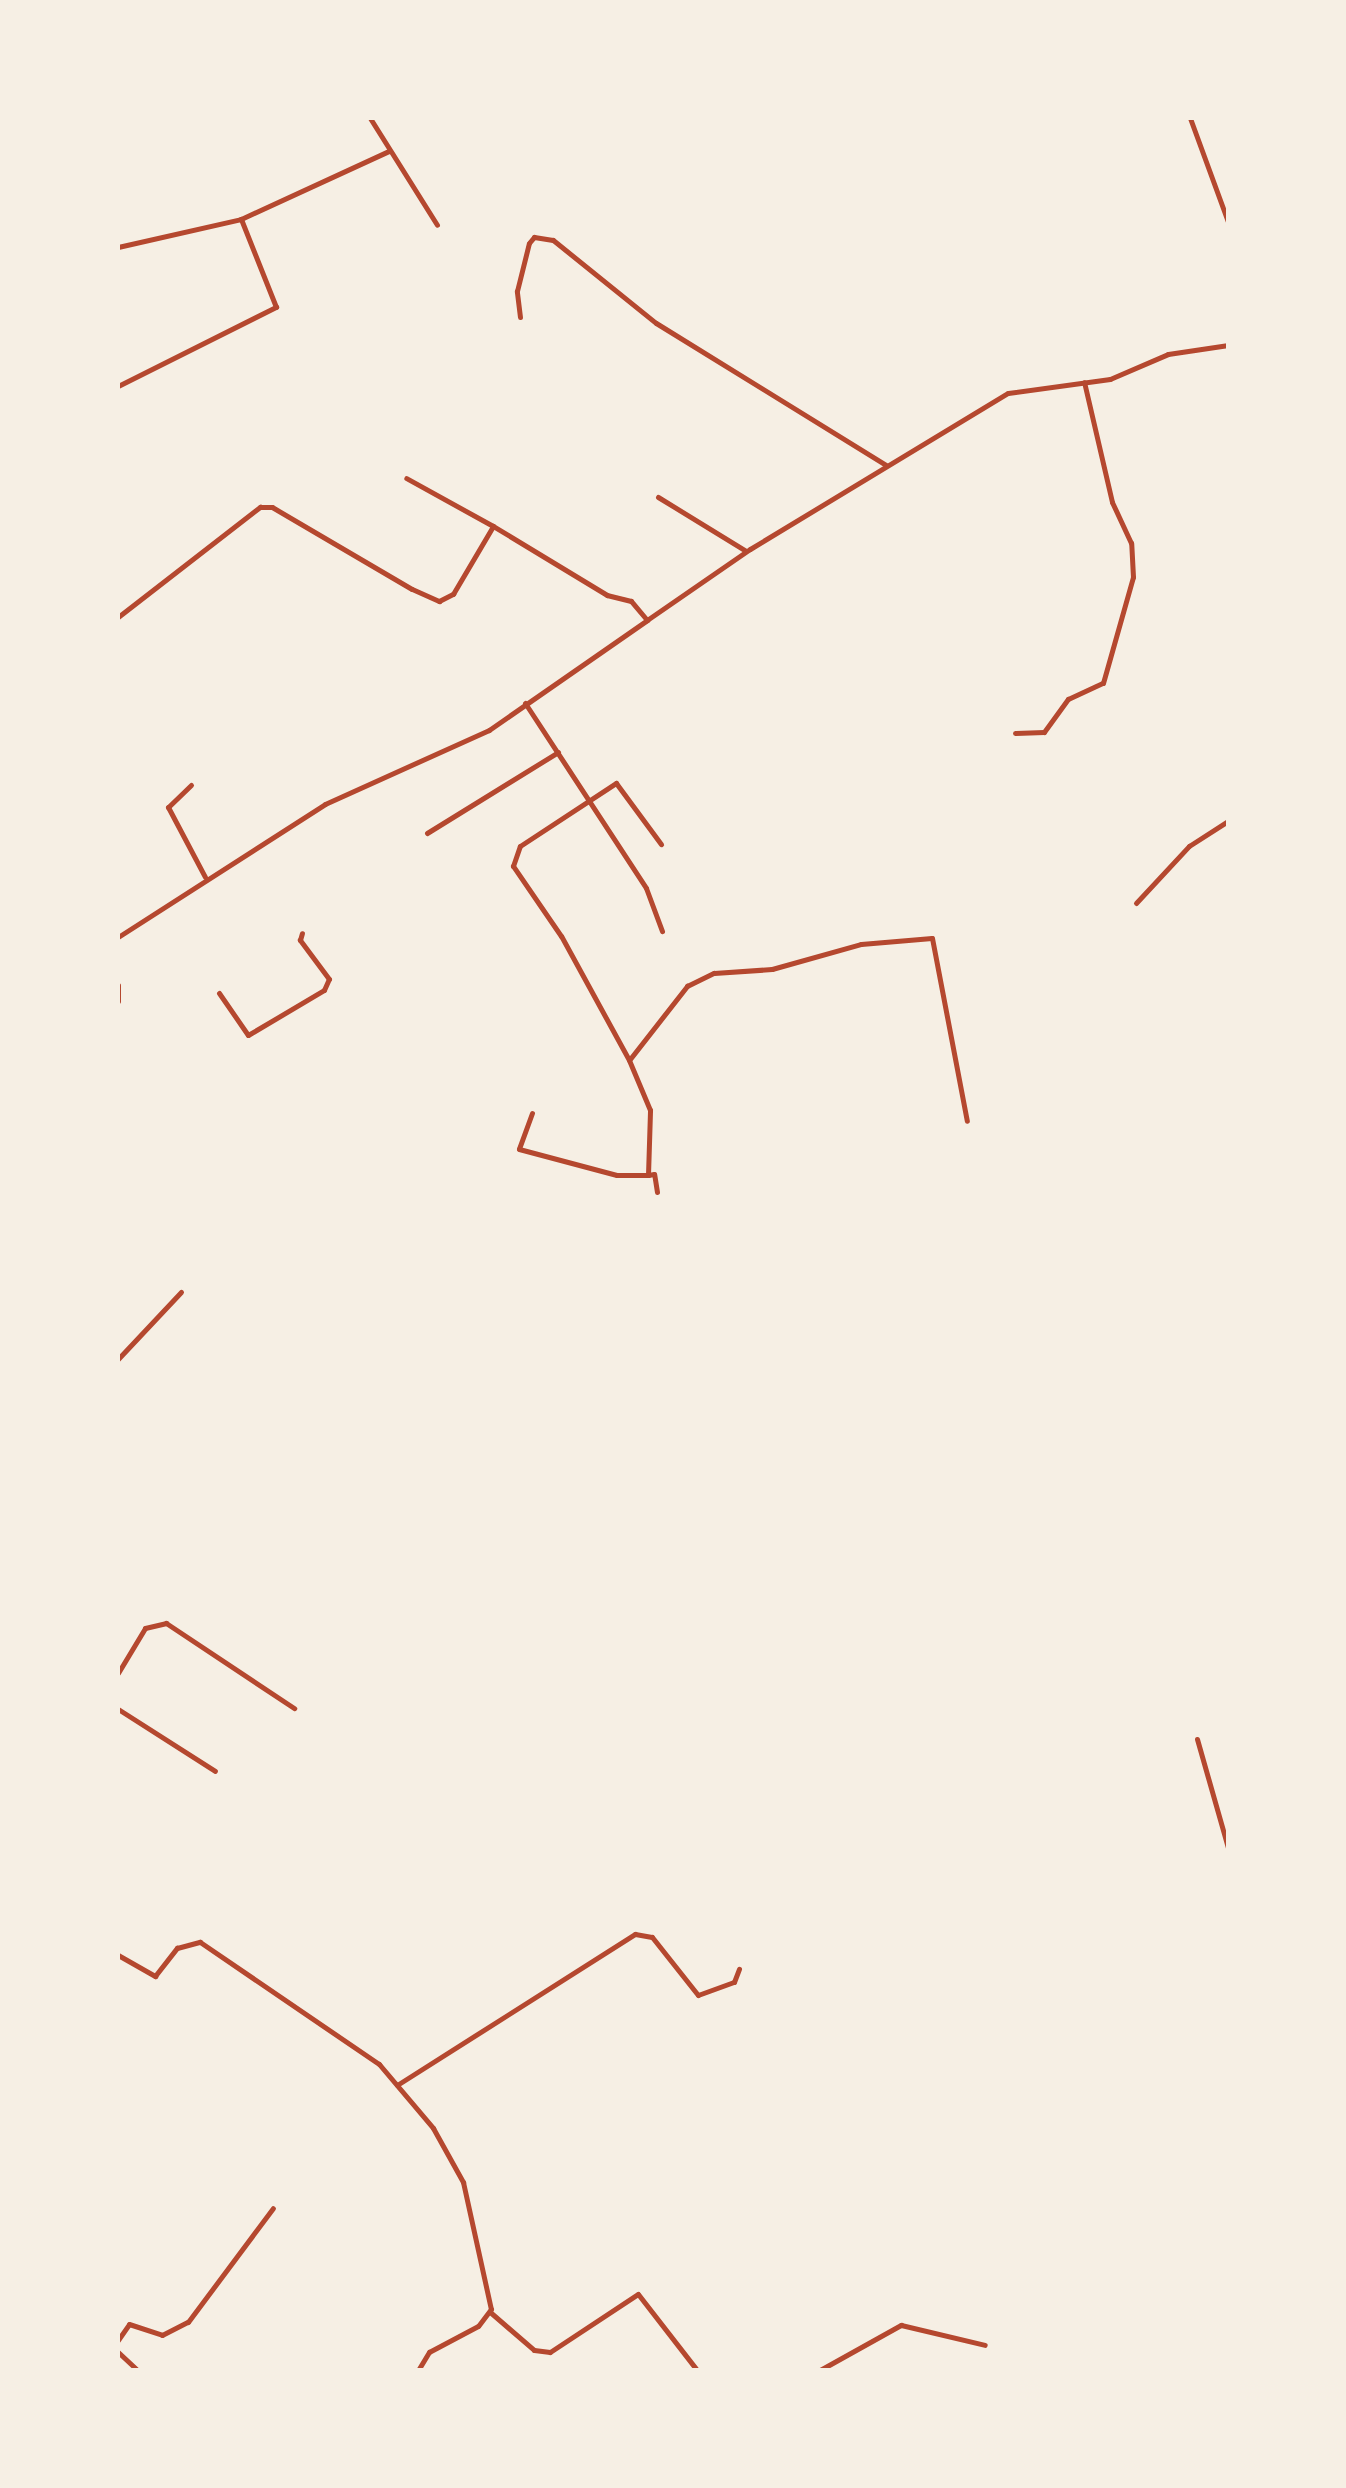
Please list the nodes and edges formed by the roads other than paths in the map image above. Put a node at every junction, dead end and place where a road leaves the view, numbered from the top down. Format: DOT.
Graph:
graph roads {
  1 [pos="370,118"];
  2 [pos="1190,118"];
  3 [pos="389,151"];
  4 [pos="241,219"];
  5 [pos="1228,222"];
  6 [pos="437,225"];
  7 [pos="118,247"];
  8 [pos="520,317"];
  9 [pos="1228,345"];
  10 [pos="1084,382"];
  11 [pos="118,386"];
  12 [pos="886,466"];
  13 [pos="406,478"];
  14 [pos="658,497"];
  15 [pos="493,526"];
  16 [pos="746,552"];
  17 [pos="118,617"];
  18 [pos="647,620"];
  19 [pos="525,703"];
  20 [pos="1014,733"];
  21 [pos="558,752"];
  22 [pos="192,785"];
  23 [pos="587,799"];
  24 [pos="1228,821"];
  25 [pos="427,833"];
  26 [pos="660,844"];
  27 [pos="206,878"];
  28 [pos="1136,903"];
  29 [pos="662,931"];
  30 [pos="302,933"];
  31 [pos="118,937"];
  32 [pos="118,985"];
  33 [pos="219,993"];
  34 [pos="118,1001"];
  35 [pos="629,1060"];
  36 [pos="532,1113"];
  37 [pos="968,1121"];
  38 [pos="648,1175"];
  39 [pos="657,1192"];
  40 [pos="181,1292"];
  41 [pos="118,1359"];
  42 [pos="118,1673"];
  43 [pos="294,1708"];
  44 [pos="118,1709"];
  45 [pos="1197,1739"];
  46 [pos="214,1771"];
  47 [pos="1228,1848"];
  48 [pos="118,1955"];
  49 [pos="739,1969"];
  50 [pos="398,2085"];
  51 [pos="273,2208"];
  52 [pos="490,2312"];
  53 [pos="118,2340"];
  54 [pos="984,2344"];
  55 [pos="118,2352"];
  56 [pos="137,2370"];
  57 [pos="418,2370"];
  58 [pos="698,2370"];
  59 [pos="820,2370"];
  1 -- 3 [label="street"];
  2 -- 5 [label="street"];
  3 -- 4 [label="street"];
  3 -- 6 [label="street"];
  4 -- 7 [label="street"];
  4 -- 11 [label="street"];
  8 -- 12 [label="street"];
  9 -- 10 [label="street"];
  10 -- 12 [label="street"];
  10 -- 20 [label="street"];
  12 -- 16 [label="street"];
  13 -- 15 [label="street"];
  14 -- 16 [label="street"];
  15 -- 17 [label="street"];
  15 -- 18 [label="street"];
  16 -- 18 [label="street"];
  18 -- 19 [label="street"];
  19 -- 21 [label="street"];
  19 -- 27 [label="street"];
  21 -- 23 [label="street"];
  21 -- 25 [label="street"];
  22 -- 27 [label="street"];
  23 -- 26 [label="street"];
  23 -- 29 [label="street"];
  23 -- 35 [label="street"];
  24 -- 28 [label="street"];
  27 -- 31 [label="street"];
  30 -- 33 [label="street"];
  32 -- 34 [label="street"];
  35 -- 37 [label="street"];
  35 -- 38 [label="street"];
  36 -- 38 [label="street"];
  38 -- 39 [label="street"];
  40 -- 41 [label="street"];
  42 -- 43 [label="street"];
  44 -- 46 [label="street"];
  45 -- 47 [label="street"];
  48 -- 50 [label="street"];
  49 -- 50 [label="street"];
  50 -- 52 [label="street"];
  51 -- 53 [label="street"];
  52 -- 57 [label="street"];
  52 -- 58 [label="street"];
  54 -- 59 [label="street"];
  55 -- 56 [label="street"];
}
